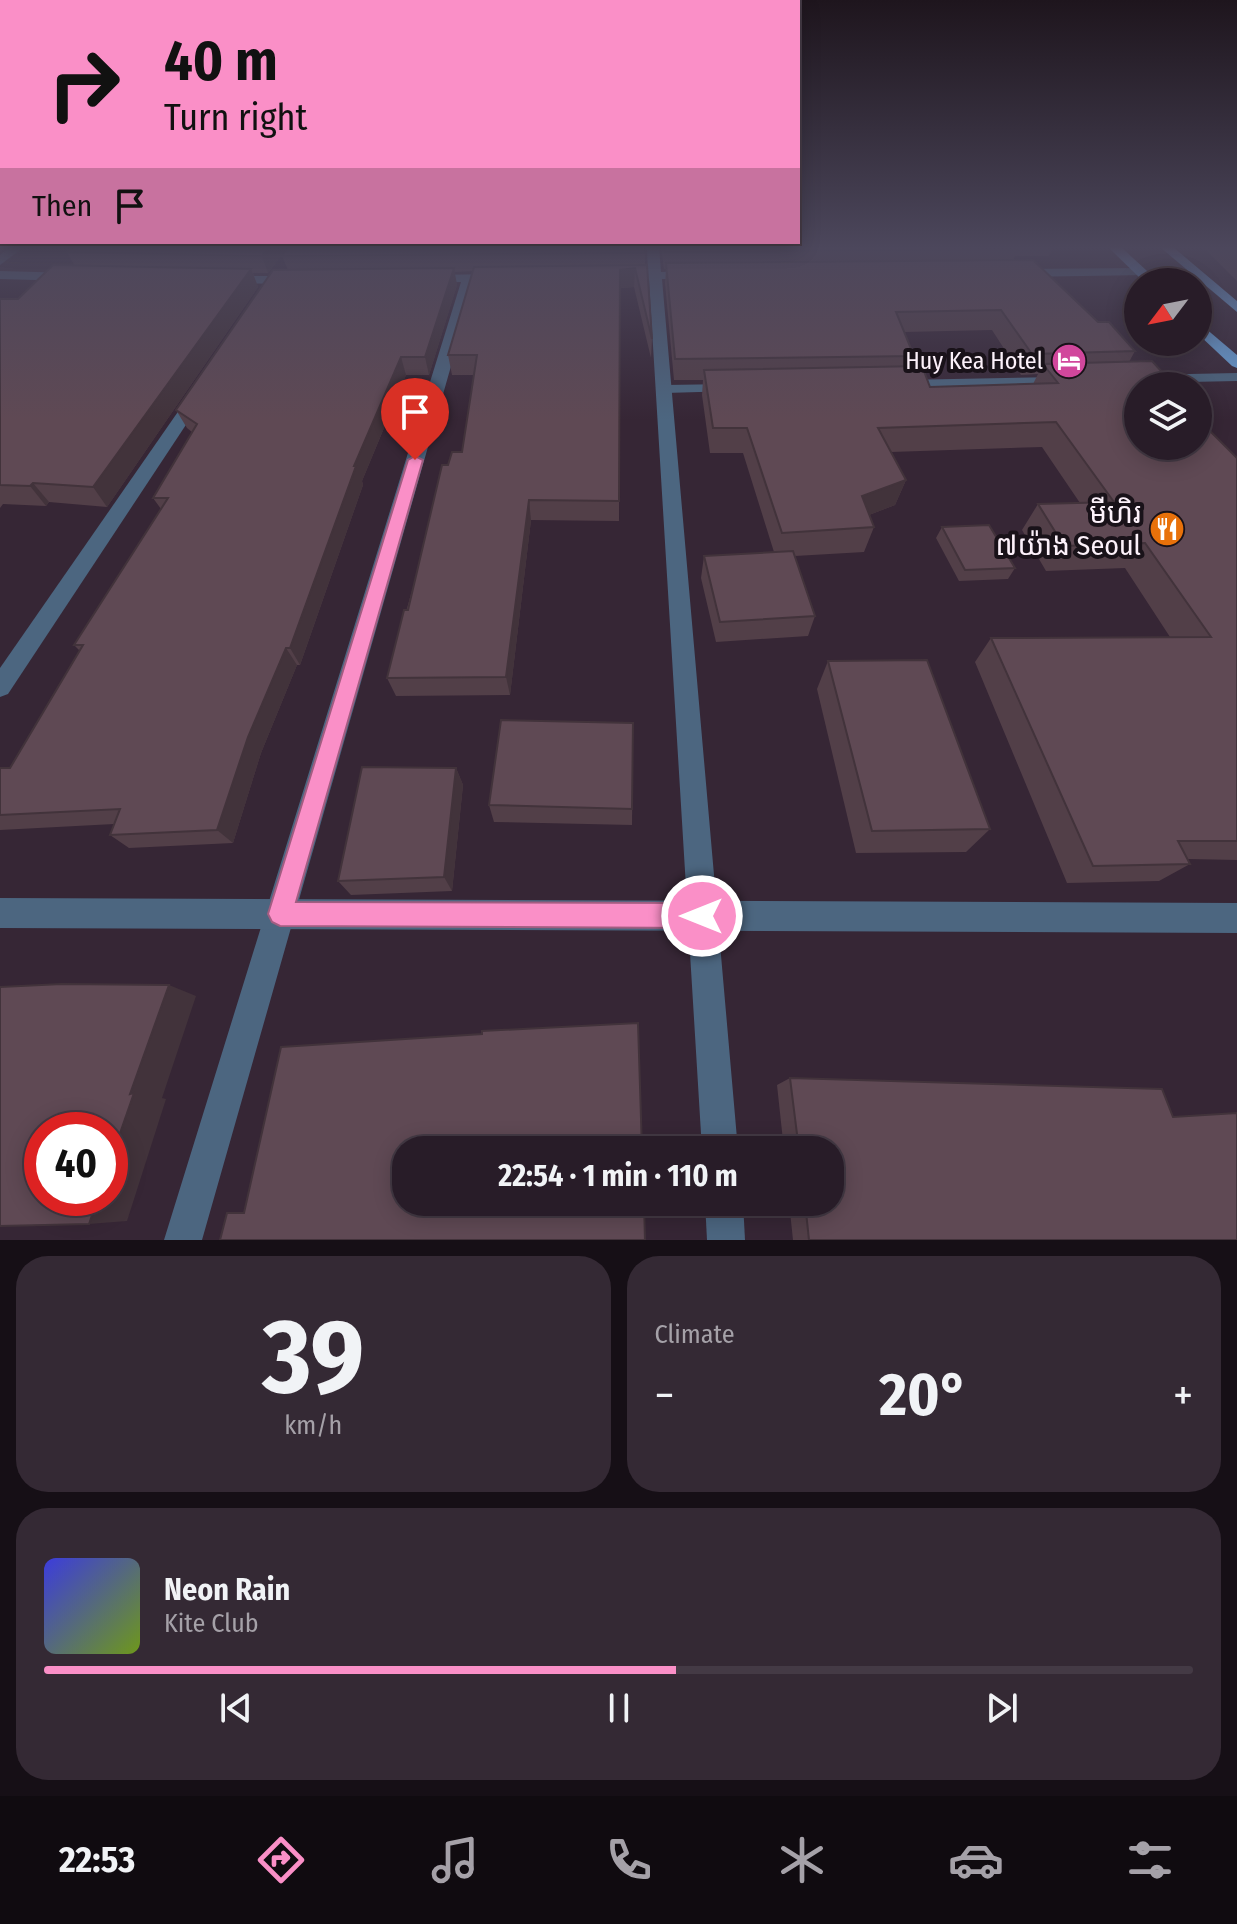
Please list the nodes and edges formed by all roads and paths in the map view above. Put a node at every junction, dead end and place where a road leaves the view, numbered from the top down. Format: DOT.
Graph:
graph roads {
  1 [pos="461,305"];
  2 [pos="658,305"];
  3 [pos="1212,339"];
  4 [pos="1237,363"];
  5 [pos="1212,377"];
  6 [pos="1237,377"];
  7 [pos="1078,380"];
  8 [pos="887,384"];
  9 [pos="204,385"];
  10 [pos="744,387"];
  11 [pos="665,389"];
  12 [pos="0,687"];
  13 [pos="0,913"];
  14 [pos="280,914"];
  15 [pos="702,916"];
  16 [pos="1237,918"];
  17 [pos="719,1136"];
  18 [pos="725,1216"];
  19 [pos="183,1240"];
  20 [pos="726,1240"];
  1 -- 14 [label="street"];
  2 -- 11 [label="street"];
  3 -- 4 [label="highway"];
  5 -- 6 [label="lane"];
  7 -- 8 [label="lane"];
  9 -- 12 [label="street"];
  10 -- 11 [label="lane"];
  11 -- 15 [label="street"];
  13 -- 14 [label="street"];
  14 -- 15 [label="street"];
  14 -- 19 [label="street"];
  15 -- 16 [label="street"];
  15 -- 17 [label="street"];
  18 -- 20 [label="street"];
}
